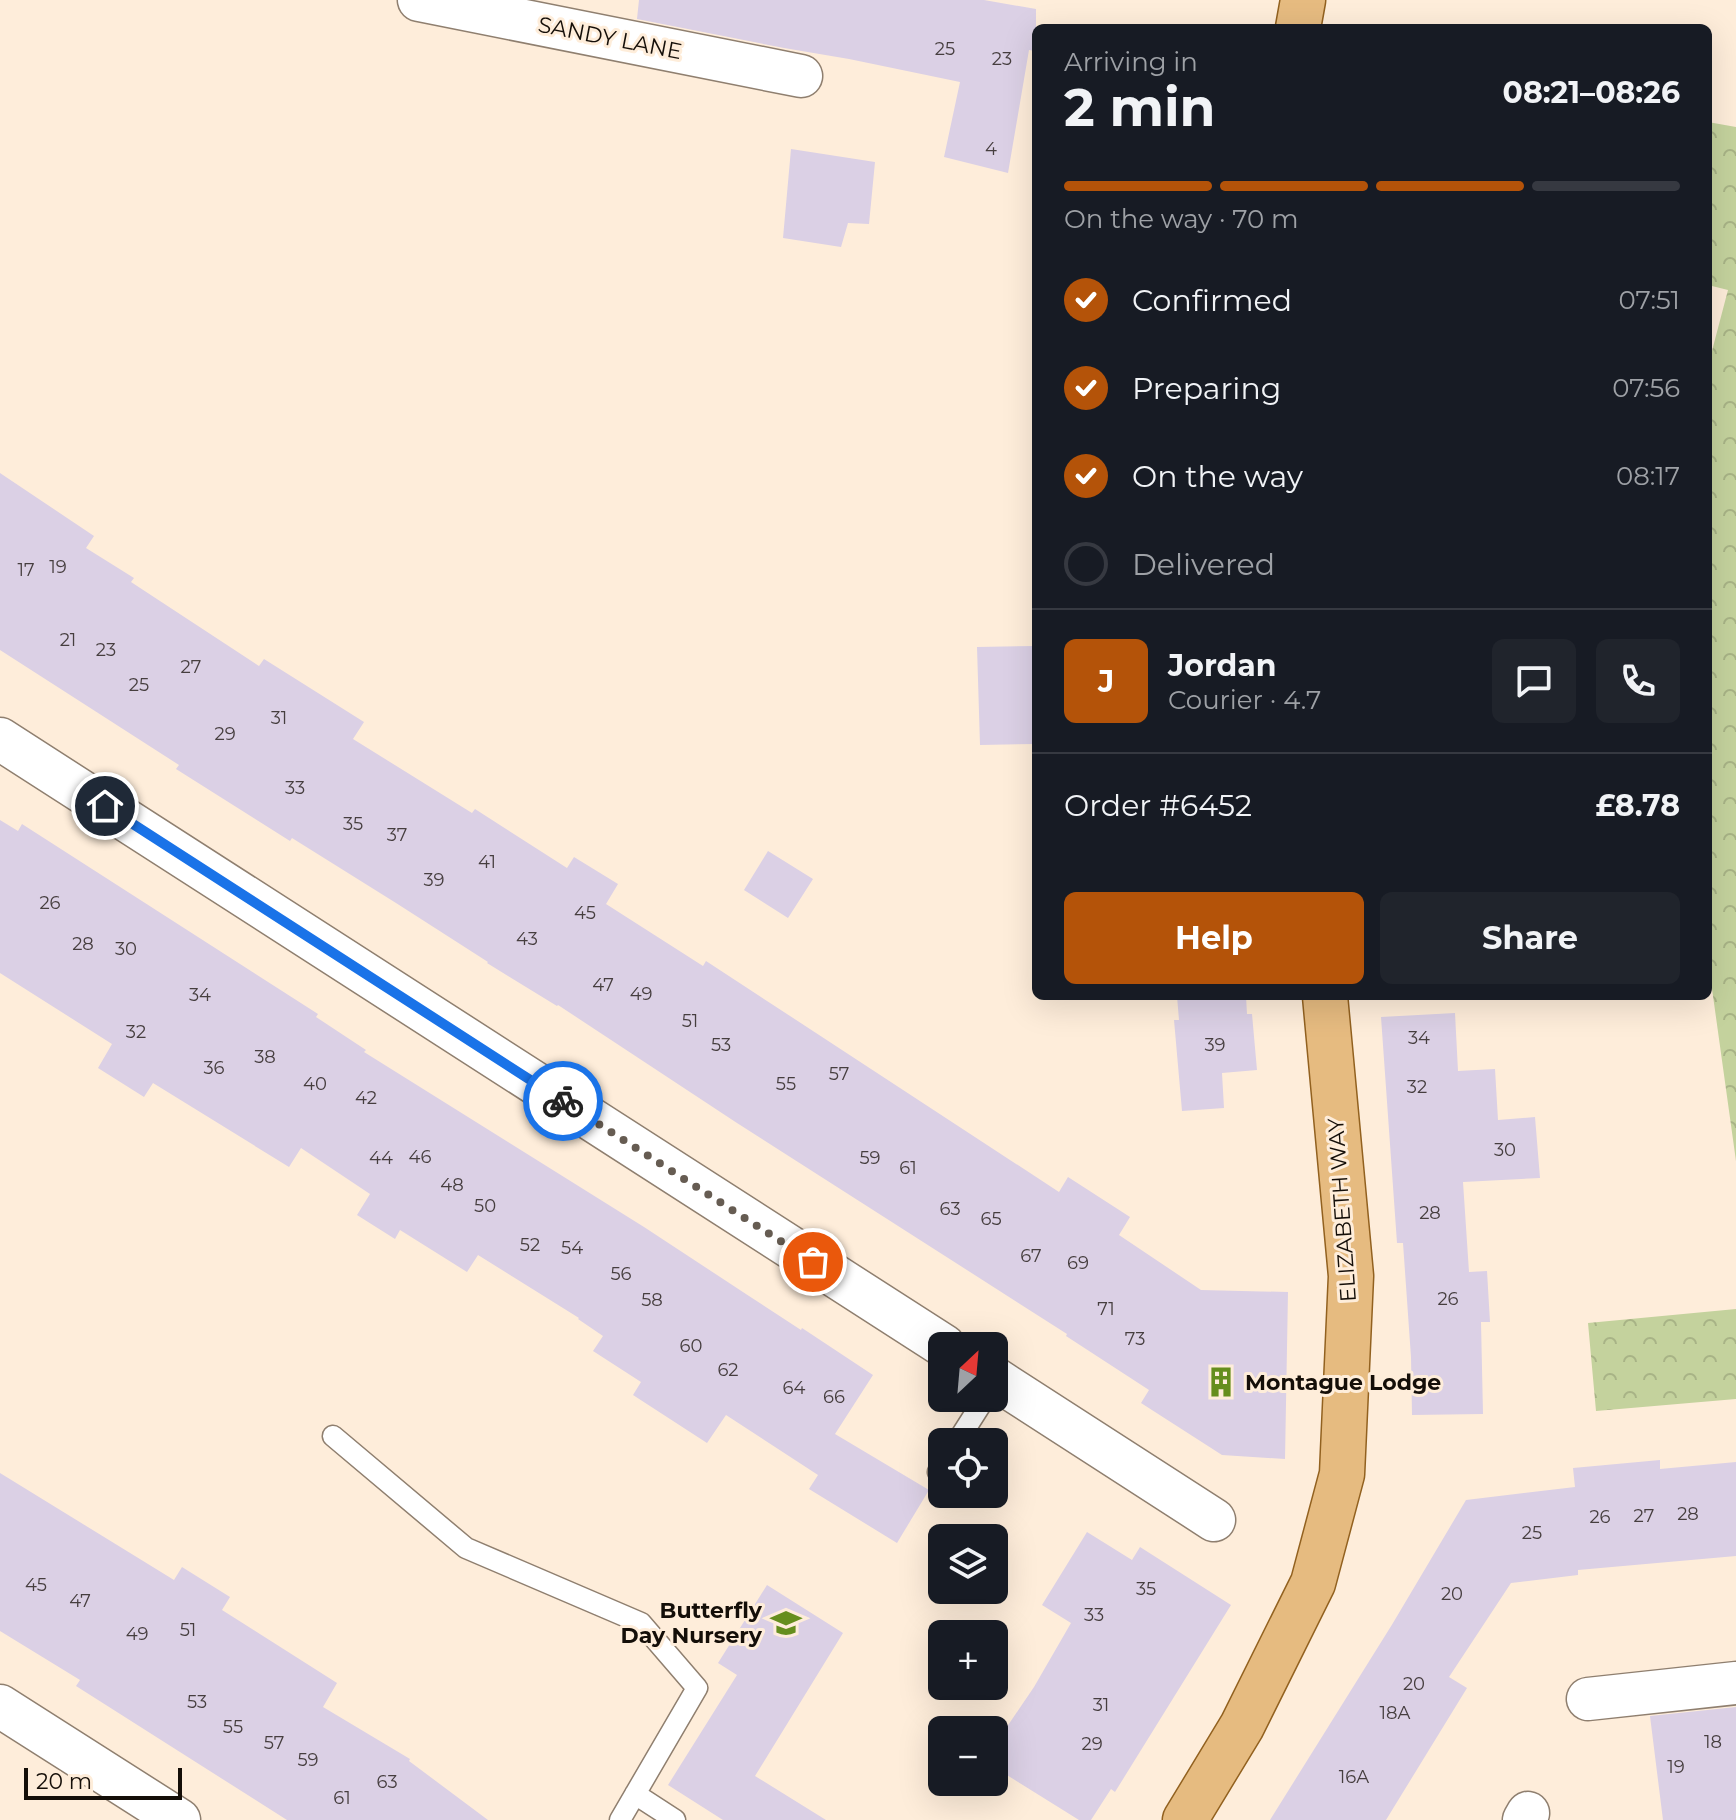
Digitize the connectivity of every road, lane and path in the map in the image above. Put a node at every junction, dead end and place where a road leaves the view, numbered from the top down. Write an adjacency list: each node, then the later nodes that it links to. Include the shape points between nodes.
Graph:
1 (419, 0): 4 (street, SANDY LANE)
2 (1303, 0): 3 (main road)
3 (1299, 24)
4 (801, 76)
5 (0, 739): 7 (street)
6 (1325, 1000): 18 (main road, ELIZABETH WAY, via 1351,1276 1342,1474 1313,1583 1242,1726)
7 (928, 1336)
8 (1008, 1395): 10 (street)
9 (333, 1436): 14 (lane, via 466,1548 641,1623 697,1688)
10 (1214, 1520)
11 (1736, 1683): 12 (street)
12 (1588, 1699)
13 (0, 1706): 15 (street)
14 (635, 1794): 16 (lane); 17 (lane)
15 (179, 1820)
16 (620, 1820)
17 (675, 1820)
18 (1185, 1820)

